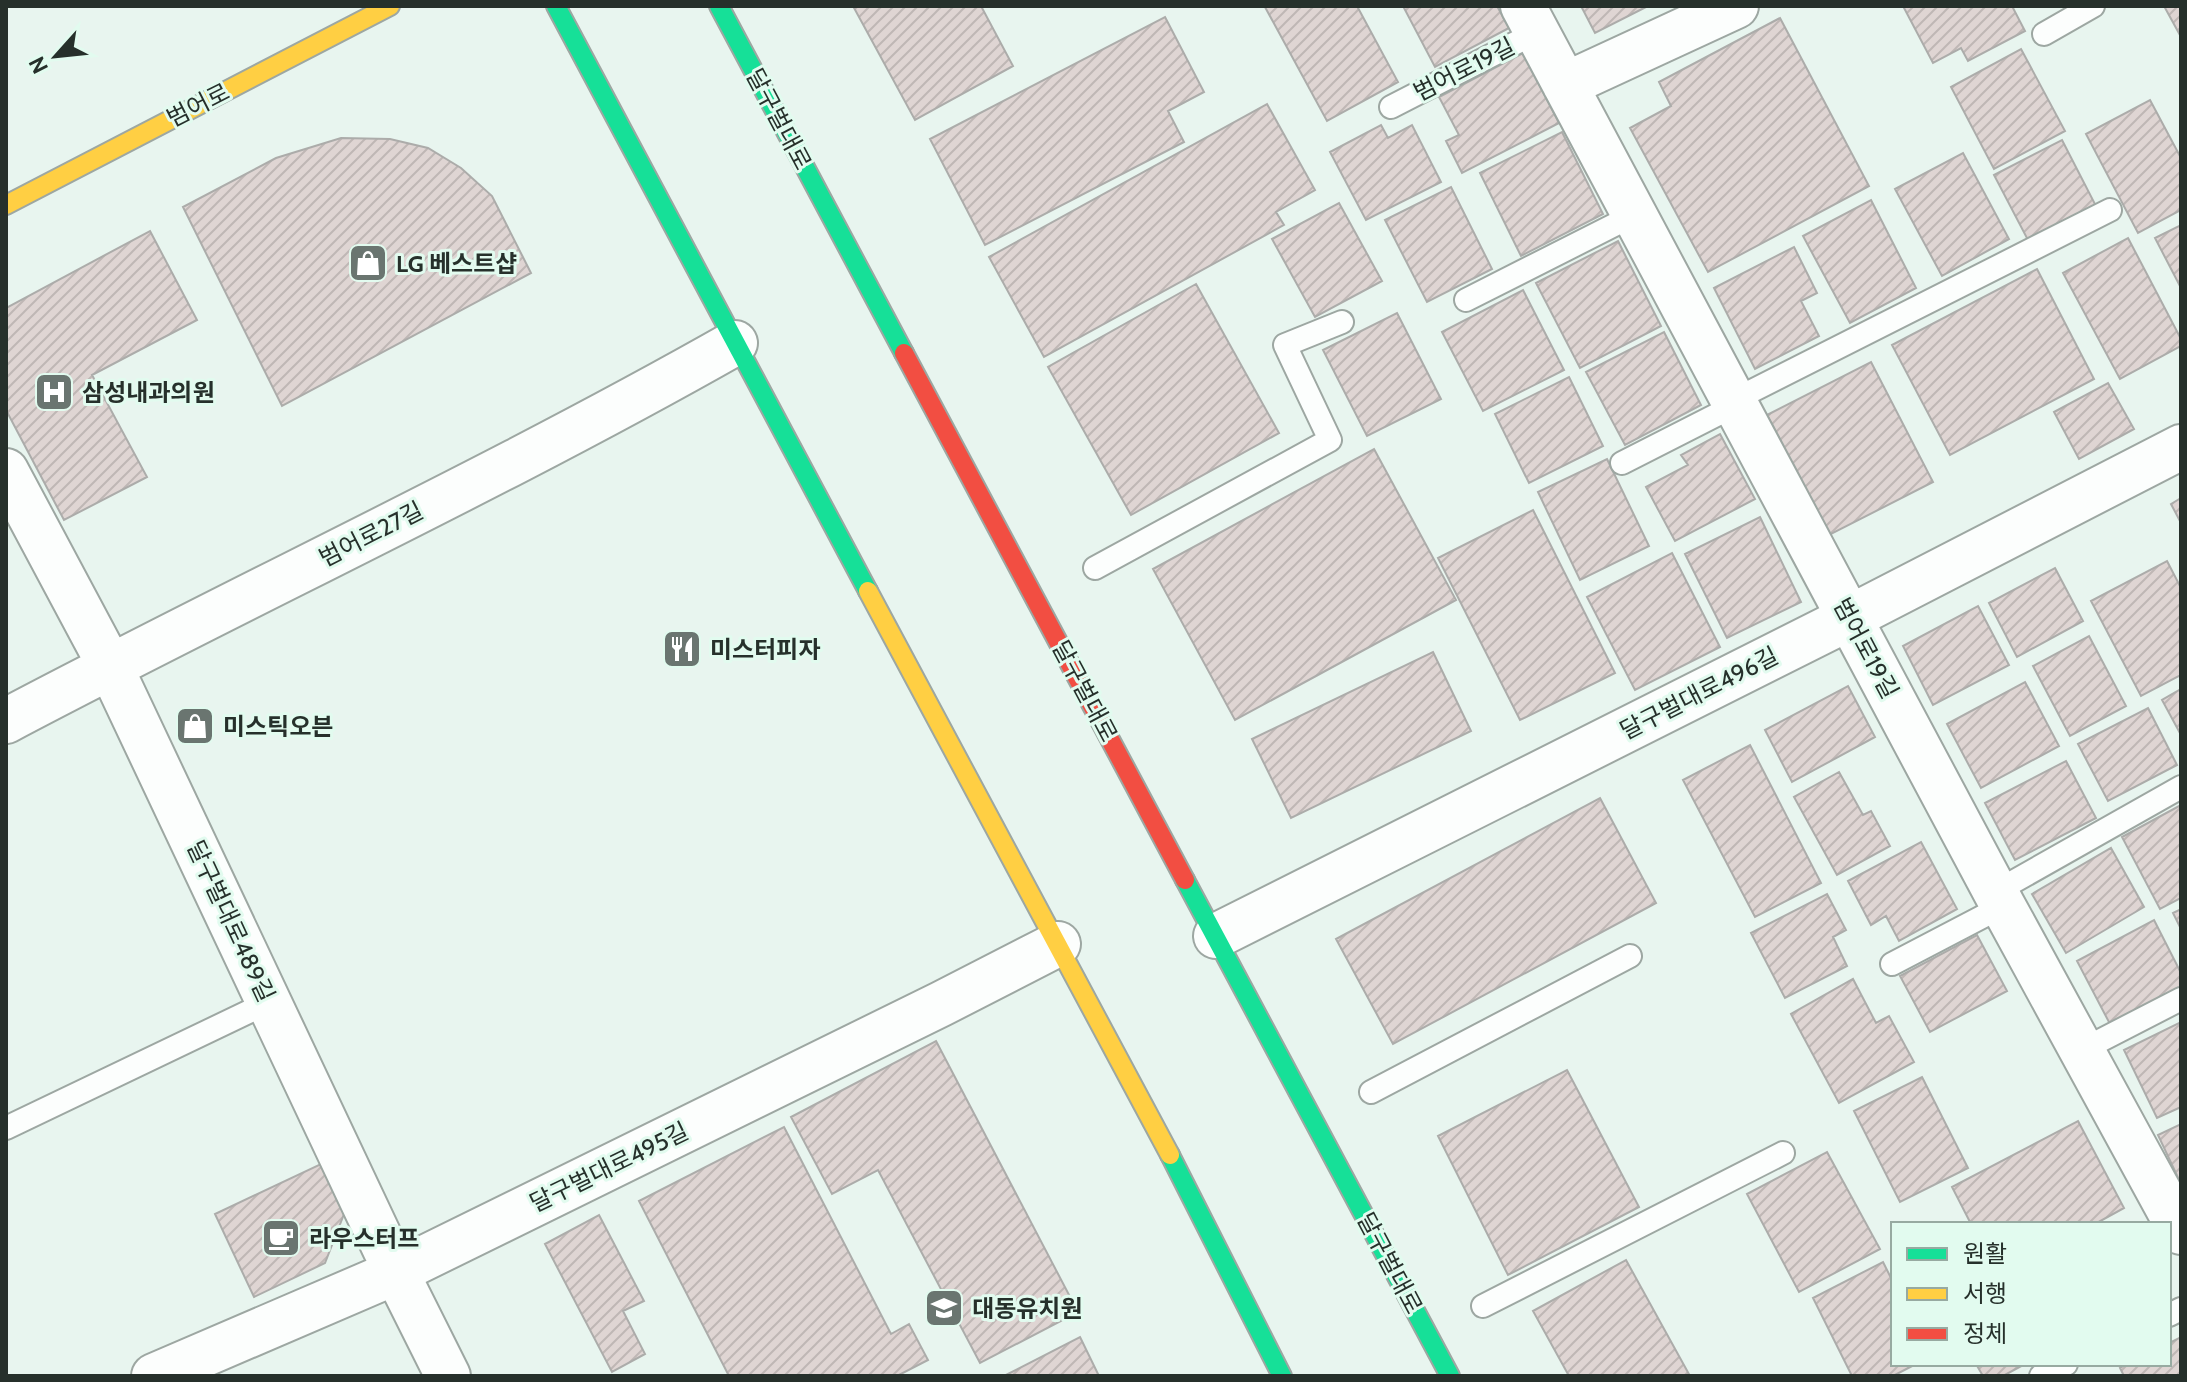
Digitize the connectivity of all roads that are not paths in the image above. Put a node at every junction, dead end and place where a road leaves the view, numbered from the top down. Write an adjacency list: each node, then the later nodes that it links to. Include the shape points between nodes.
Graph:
1 (390, 6): 10 (main road, 범어로)
2 (556, 6): 15 (main road)
3 (719, 6): 26 (main road, 달구벌대로)
4 (1736, 6): 8 (street)
5 (2093, 6): 7 (lane)
6 (1530, 19): 8 (street, 범어로19길); 9 (lane, 범어로19길)
7 (2044, 34)
8 (1565, 85): 12 (street, 범어로19길)
9 (1391, 107)
10 (6, 205)
11 (2110, 210): 16 (lane)
12 (1634, 215): 13 (lane); 16 (street, 범어로19길)
13 (1466, 300)
14 (1342, 322): 20 (lane, via 1285,345 1330,440)
15 (735, 343): 22 (street, 범어로27길, via 625,405); 27 (main road)
16 (1735, 403): 18 (lane); 21 (street, 범어로19길)
17 (2181, 447): 21 (street, 달구벌대로496길)
18 (1622, 463)
19 (6, 471): 22 (street, 달구벌대로489길)
20 (1095, 568)
21 (1849, 618): 25 (street, 범어로19길); 26 (street, 달구벌대로496길)
22 (110, 666): 23 (street, 범어로27길); 31 (street, 달구벌대로489길)
23 (6, 721)
24 (2181, 787): 25 (lane)
25 (2000, 899): 29 (lane); 32 (street, 범어로19길)
26 (1216, 936): 43 (main road, 달구벌대로)
27 (1058, 944): 37 (street, 달구벌대로495길); 42 (main road)
28 (1630, 956): 33 (lane)
29 (1892, 964)
30 (2181, 999): 32 (lane)
31 (269, 1002): 34 (lane); 37 (street, 달구벌대로489길)
32 (2082, 1050): 36 (street, 범어로19길)
33 (1371, 1092)
34 (6, 1128)
35 (1783, 1153): 38 (lane)
36 (2181, 1232)
37 (396, 1272): 40 (street, 달구벌대로495길); 41 (street, 달구벌대로489길)
38 (1483, 1306)
39 (2062, 1366): 44 (lane)
40 (154, 1376)
41 (448, 1376)
42 (1282, 1376)
43 (1450, 1376)
44 (2041, 1376)

